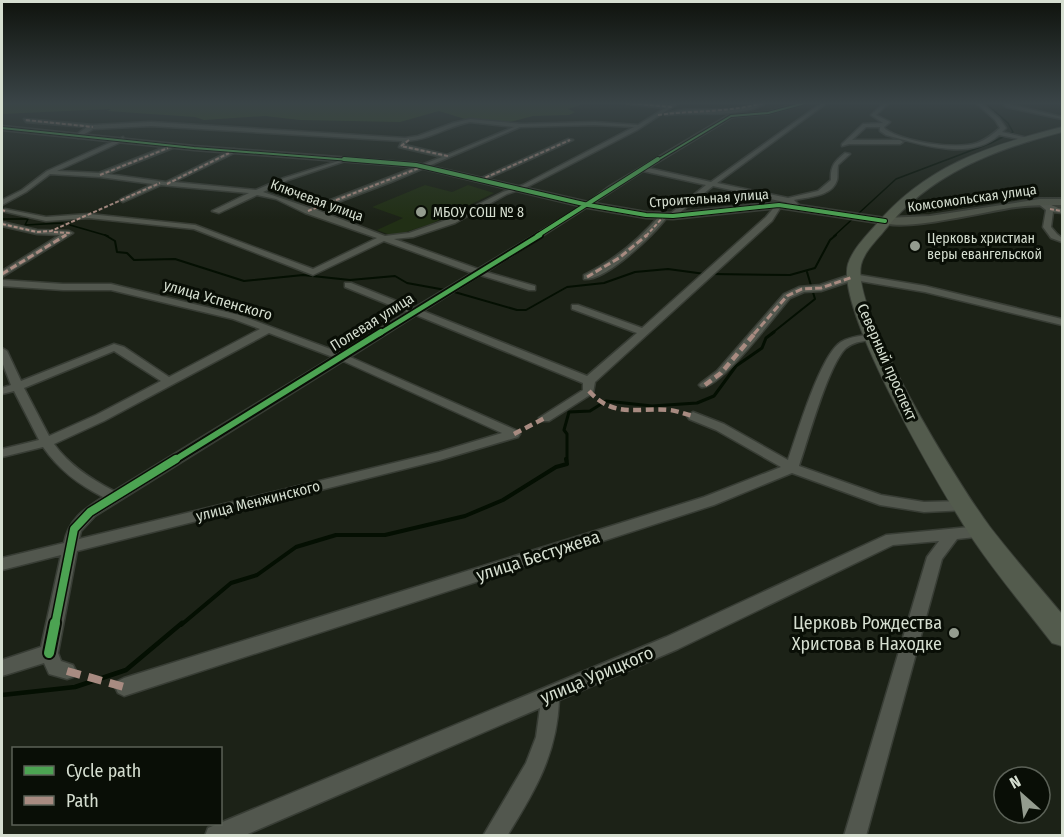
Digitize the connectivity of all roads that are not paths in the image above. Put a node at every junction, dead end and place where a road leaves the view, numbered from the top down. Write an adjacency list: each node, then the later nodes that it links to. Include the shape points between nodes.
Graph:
1 (118, 141): 21 (street)
2 (138, 141): 14 (street, Строительная улица)
3 (408, 141): 17 (street, via 401,146)
4 (484, 141): 17 (street)
5 (568, 141): 23 (street)
6 (610, 141): 26 (street)
7 (689, 141): 20 (street, Полевая улица)
8 (772, 141): 25 (street)
9 (847, 141): 10 (street)
10 (915, 141)
11 (917, 141): 12 (street, via 963,149)
12 (985, 141)
13 (1021, 141): 34 (main road, via 942,171)
14 (173, 146): 15 (street, Строительная улица); 22 (street)
15 (234, 151): 18 (street, Строительная улица); 24 (street)
16 (847, 154): 31 (street, via 834,164 834,180 827,189 818,195 795,197)
17 (448, 156): 19 (street)
18 (346, 159): 19 (street, Строительная улица); 27 (street)
19 (422, 166): 23 (street, Строительная улица); 38 (street)
20 (642, 169): 25 (street); 32 (street, Полевая улица)
21 (50, 172): 22 (street, Ключевая улица); 35 (street)
22 (100, 175): 24 (street, Ключевая улица)
23 (480, 180): 26 (street, Строительная улица)
24 (163, 183): 27 (street, Ключевая улица); 28 (street)
25 (714, 183): 31 (street); 40 (street)
26 (519, 189): 32 (street, Строительная улица); 44 (street, via 430,229)
27 (255, 192): 37 (street); 38 (street, Ключевая улица)
28 (123, 200)
29 (1038, 201): 30 (main road, Комсомольская улица); 36 (street); 41 (main road, Комсомольская улица)
30 (1062, 202)
31 (794, 203): 33 (street, Строительная улица); 42 (street, Строительная улица)
32 (588, 205): 40 (street, Строительная улица); 46 (street, Полевая улица)
33 (778, 205): 40 (street, Строительная улица); 57 (street, via 777,211)
34 (900, 206): 41 (main road, via 914,215); 42 (main road)
35 (3, 207): 44 (street, via 46,219 89,216 195,227 313,272)
36 (1050, 209): 39 (street); 45 (street, via 1047,227)
37 (216, 211)
38 (308, 211): 44 (street, Ключевая улица)
39 (1062, 211)
40 (668, 216): 48 (street, via 632,250)
41 (942, 218): 42 (main road, Комсомольская улица)
42 (885, 221): 49 (main road, via 858,256)
43 (2, 224): 47 (street, via 37,232 69,233)
44 (381, 239): 46 (street, Ключевая улица)
45 (1061, 240)
46 (477, 272): 52 (street, Ключевая улица); 54 (street, Полевая улица)
47 (2, 274)
48 (587, 277)
49 (853, 278): 55 (street, via 925,289); 58 (main road, Северный проспект); 62 (street, via 787,296 721,373)
50 (2, 283): 56 (street, улица Успенского, via 111,287 236,317)
51 (348, 285): 54 (street)
52 (532, 288)
53 (576, 307): 57 (street)
54 (412, 311): 60 (street, Полевая улица); 63 (street)
55 (1062, 322)
56 (268, 329): 60 (street, улица Успенского); 61 (street)
57 (644, 332): 63 (street)
58 (873, 337): 71 (street, via 841,347 828,370); 73 (main road, Северный проспект, via 919,433)
59 (2, 351): 64 (street)
60 (340, 356): 68 (street, улица Успенского); 72 (street, Полевая улица)
61 (169, 382): 64 (street, via 114,348); 69 (street)
62 (705, 385)
63 (589, 386): 67 (street)
64 (17, 387): 65 (street); 69 (street)
65 (2, 390)
66 (693, 416): 71 (street)
67 (545, 418)
68 (514, 434): 76 (street, улица Менжинского)
69 (47, 441): 70 (street); 72 (street, via 56,456 89,484)
70 (2, 453)
71 (792, 468): 73 (street, via 880,500 924,507); 82 (street, улица Бестужева, via 709,501)
72 (114, 497): 76 (street, Полевая улица, via 90,512 74,529)
73 (963, 506): 74 (main road, Северный проспект)
74 (980, 532): 75 (street, улица Урицкого); 78 (main road, Северный проспект)
75 (953, 534): 83 (street, улица Урицкого, via 891,539 672,644); 86 (street, via 935,557)
76 (70, 548): 77 (street, улица Менжинского); 79 (street, Полевая улица)
77 (2, 564)
78 (1062, 634)
79 (50, 653): 80 (street); 81 (street, via 55,668)
80 (2, 668)
81 (67, 671)
82 (124, 687)
83 (550, 696): 84 (street, улица Урицкого); 85 (street, via 550,720 535,772)
84 (216, 836)
85 (494, 836)
86 (855, 836)

